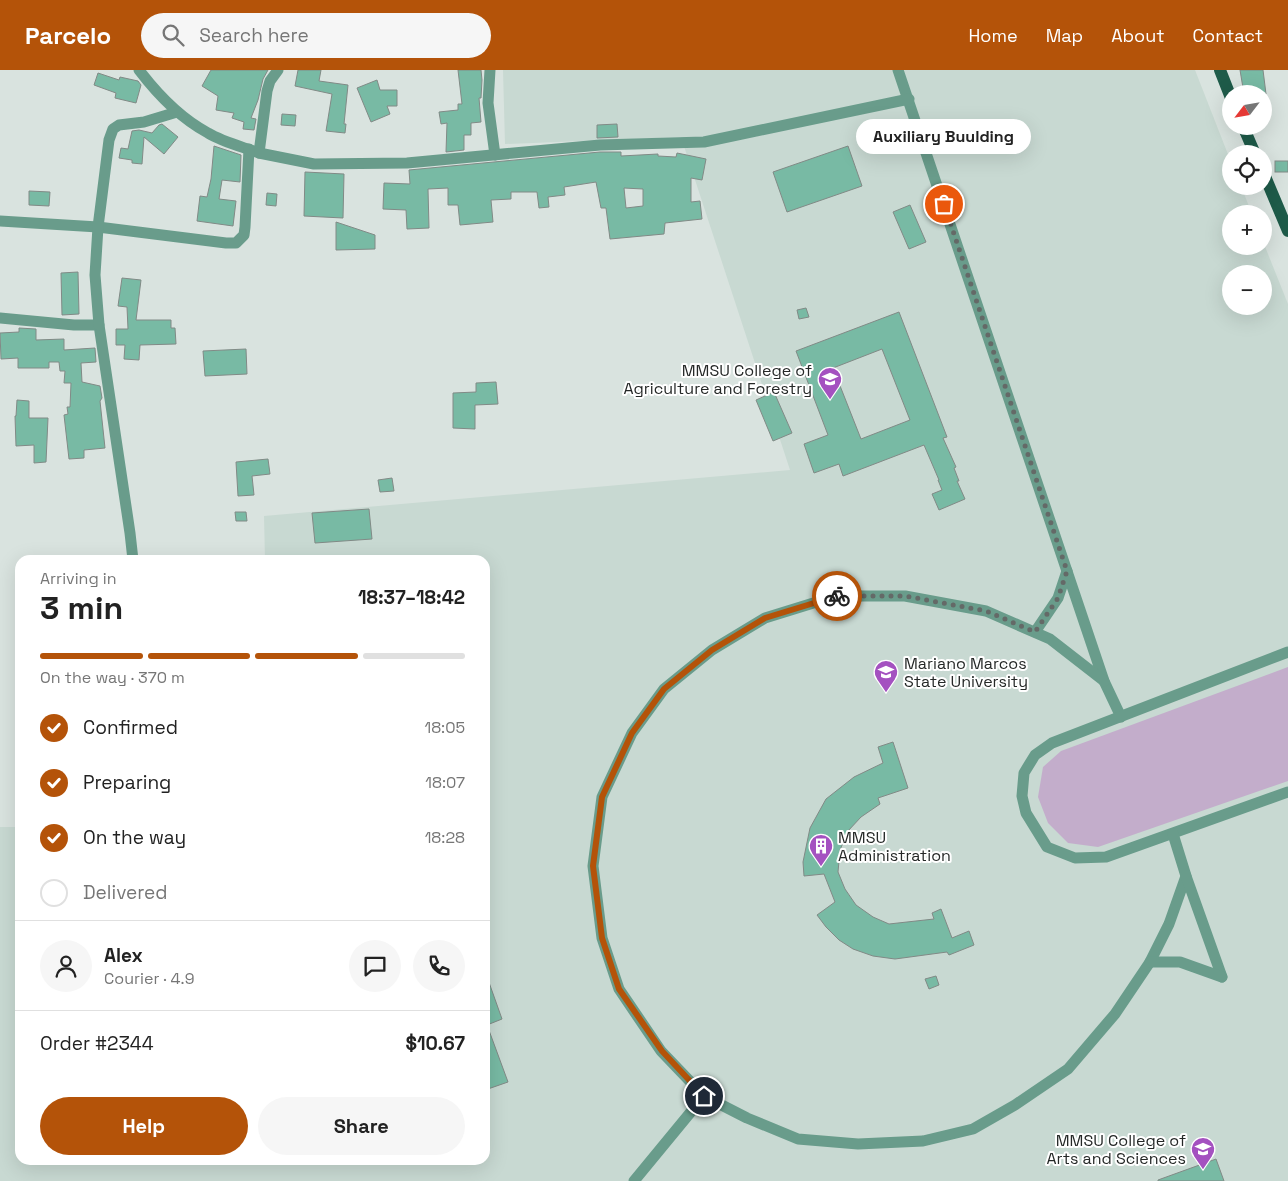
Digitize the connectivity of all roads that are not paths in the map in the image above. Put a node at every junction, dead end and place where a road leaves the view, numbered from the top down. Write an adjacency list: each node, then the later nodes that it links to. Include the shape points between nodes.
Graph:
1 (139, 70): 8 (street)
2 (278, 70): 9 (street, via 267,91)
3 (490, 70): 10 (street, via 488,103)
4 (898, 70): 7 (street)
5 (1220, 70): 6 (main road)
6 (1226, 85)
7 (909, 99): 10 (street, via 704,142 600,145); 18 (street)
8 (177, 112): 9 (street, via 210,134); 13 (street, via 113,129)
9 (254, 151): 10 (street, via 314,164 406,163); 13 (street, via 246,227 244,235 236,243)
10 (495, 154)
11 (1272, 193): 14 (main road)
12 (0, 221): 13 (street)
13 (98, 227): 16 (street, via 95,275)
14 (1288, 231)
15 (0, 318): 16 (street)
16 (99, 325): 17 (street)
17 (132, 555)
18 (1067, 571): 19 (street, via 1058,598); 21 (street)
19 (1035, 632): 21 (street, via 1050,639); 27 (street, via 986,611 905,596 836,596 765,618 712,650 664,689 632,733 602,797 593,866 602,938 619,989 662,1051)
20 (1288, 652): 22 (street)
21 (1104, 681): 22 (street)
22 (1121, 716): 24 (street, via 1052,743 1035,755 1024,773 1022,796 1026,813 1047,847 1075,858 1106,858)
23 (1288, 792): 24 (street)
24 (1173, 834): 25 (street)
25 (1186, 876): 26 (street, via 1170,924); 26 (street, via 1222,977 1180,962)
26 (1150, 962): 27 (street, via 1115,1014 1068,1069 974,1129 922,1141 858,1144 798,1138 747,1118)
27 (704, 1096): 28 (street)
28 (634, 1181)

